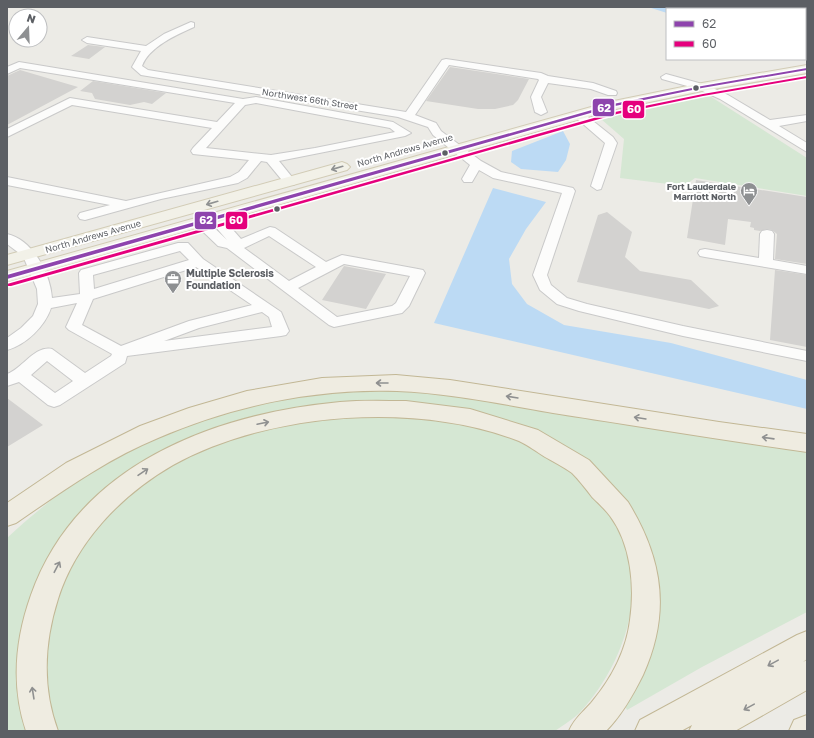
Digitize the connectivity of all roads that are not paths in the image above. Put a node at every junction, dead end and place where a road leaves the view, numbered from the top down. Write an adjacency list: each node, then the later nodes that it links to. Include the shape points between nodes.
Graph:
1 (191, 25): 3 (street, via 169,34)
2 (87, 40): 3 (street)
3 (150, 50): 14 (street, Northwest 66th Street, via 138,61 137,67 145,73)
4 (800, 60): 8 (main road, North Andrews Avenue)
5 (807, 70): 9 (main road, North Andrews Avenue)
6 (7, 71): 11 (street, via 19,65)
7 (545, 79): 10 (street, via 594,86); 12 (street, via 536,97); 14 (street, via 541,76 446,62)
8 (669, 79): 9 (street); 10 (main road, North Andrews Avenue)
9 (702, 87): 13 (main road, North Andrews Avenue); 16 (street, via 708,94 752,119)
10 (612, 94): 12 (main road, North Andrews Avenue)
11 (242, 102): 17 (street); 23 (street, via 264,101 393,125 405,133)
12 (541, 112): 19 (main road, North Andrews Avenue)
13 (579, 115): 21 (main road, North Andrews Avenue); 28 (street, via 611,143)
14 (409, 116): 19 (street, Northwest 66th Street, via 432,125)
15 (807, 118): 16 (street)
16 (768, 123): 20 (street)
17 (220, 126): 18 (street, via 70,101); 22 (street, via 197,150)
18 (7, 134)
19 (444, 138): 21 (street, Northwest 66th Street); 27 (main road, North Andrews Avenue, one-way to 27)
20 (807, 148)
21 (458, 149): 24 (street, Northwest 66th Street); 31 (main road, North Andrews Avenue)
22 (258, 157): 23 (street); 29 (street, via 244,175 234,180)
23 (271, 159): 27 (street)
24 (477, 164): 25 (street); 49 (street, Northwest 66th Street, via 497,175 569,191 540,275 545,287 562,301 683,331)
25 (468, 179)
26 (7, 181): 29 (street)
27 (290, 182): 37 (main road, North Andrews Avenue, one-way to 37)
28 (597, 186)
29 (126, 205): 30 (street)
30 (85, 216)
31 (207, 219): 34 (street, via 223,243); 37 (main road, North Andrews Avenue)
32 (767, 234): 39 (street)
33 (7, 238): 37 (street)
34 (234, 246): 40 (street, via 270,231); 43 (street)
35 (705, 253): 39 (street)
36 (7, 260): 37 (main road, North Andrews Avenue)
37 (32, 261): 42 (main road, North Andrews Avenue); 45 (street, via 44,289)
38 (198, 262): 44 (street); 44 (street, via 183,246 86,273); 46 (street)
39 (766, 263): 41 (street)
40 (326, 268): 43 (street); 43 (street, via 343,257 418,273 402,306 397,310 334,322)
41 (807, 270)
42 (7, 276)
43 (289, 287)
44 (87, 296): 45 (street); 48 (street, via 74,327)
45 (45, 304): 47 (street, via 40,318)
46 (264, 307): 48 (street, via 194,324); 48 (street, via 276,315 281,331)
47 (7, 345)
48 (120, 352): 51 (street, via 119,359)
49 (807, 356)
50 (14, 378): 51 (street, via 54,401); 51 (street, via 46,353)
51 (85, 381)
52 (807, 442): 53 (highway, one-way to 53, via 719,431 450,388 396,383 334,385 296,389 247,399 172,423 100,456)
53 (17, 510): 54 (highway)
54 (7, 525)
55 (807, 644): 59 (highway, one-way to 59)
56 (807, 674): 60 (highway, one-way to 60)
57 (42, 731): 58 (highway, one-way to 58, via 32,688 31,666 32,645 41,605 62,557 81,529 104,503 150,467 203,441 260,424 322,412 361,409 448,414 488,421 522,432 571,459 613,500 632,533 643,567 646,621 631,670 607,708)
58 (585, 731)
59 (651, 731)
60 (705, 731)

